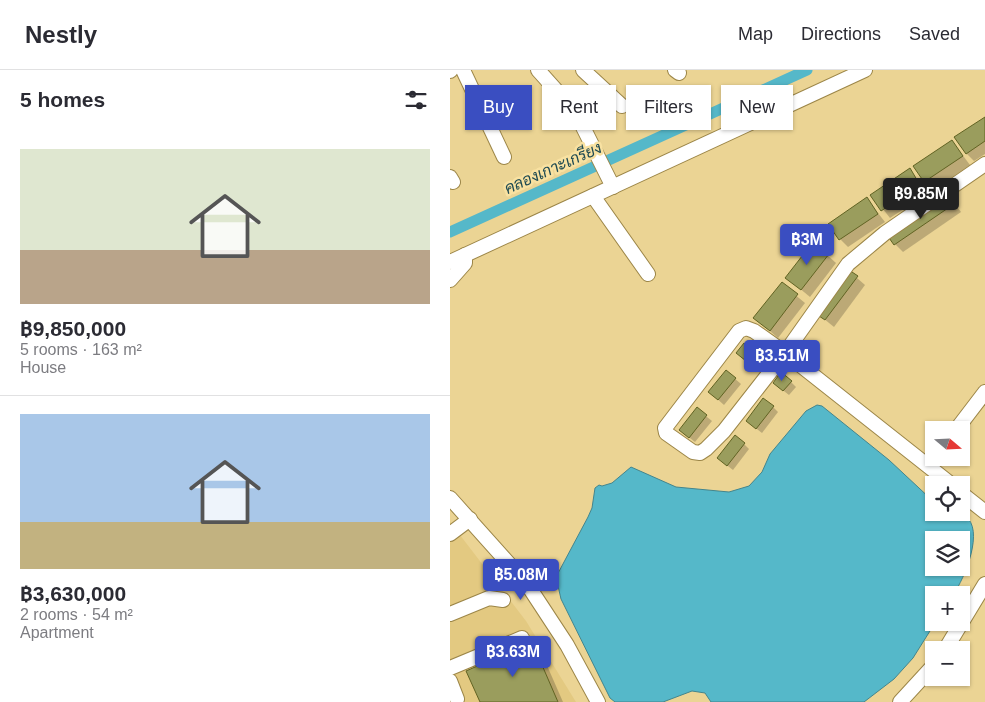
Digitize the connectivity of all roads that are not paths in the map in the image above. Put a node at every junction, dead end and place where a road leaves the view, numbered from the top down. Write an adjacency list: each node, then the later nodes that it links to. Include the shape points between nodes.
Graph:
1 (463, 70): 8 (street)
2 (538, 70): 5 (street)
3 (583, 70): 6 (street)
4 (865, 70): 10 (street)
5 (551, 85)
6 (622, 106)
7 (585, 130): 10 (street)
8 (504, 157)
9 (985, 164): 16 (street, via 865,248 842,272)
10 (610, 181): 11 (street)
11 (593, 196): 12 (street); 14 (street)
12 (465, 255): 13 (street); 15 (street, via 465,263)
13 (450, 262)
14 (648, 274)
15 (450, 280)
16 (785, 353): 16 (street, via 706,449 700,453 693,452 666,433 668,422 739,331 746,328 754,331); 19 (street)
17 (985, 392): 18 (street)
18 (963, 421)
19 (925, 458)
20 (935, 466): 21 (street)
21 (944, 476)
22 (450, 498): 25 (street)
23 (970, 500): 24 (street)
24 (985, 512)
25 (470, 519): 26 (street); 36 (street, via 527,584 567,645)
26 (450, 534)
27 (985, 584): 31 (street)
28 (502, 600): 29 (street, via 489,598)
29 (450, 614)
30 (522, 638): 32 (street)
31 (950, 641)
32 (450, 668)
33 (925, 674): 37 (street)
34 (450, 681): 35 (street)
35 (458, 699)
36 (598, 702)
37 (900, 702)

